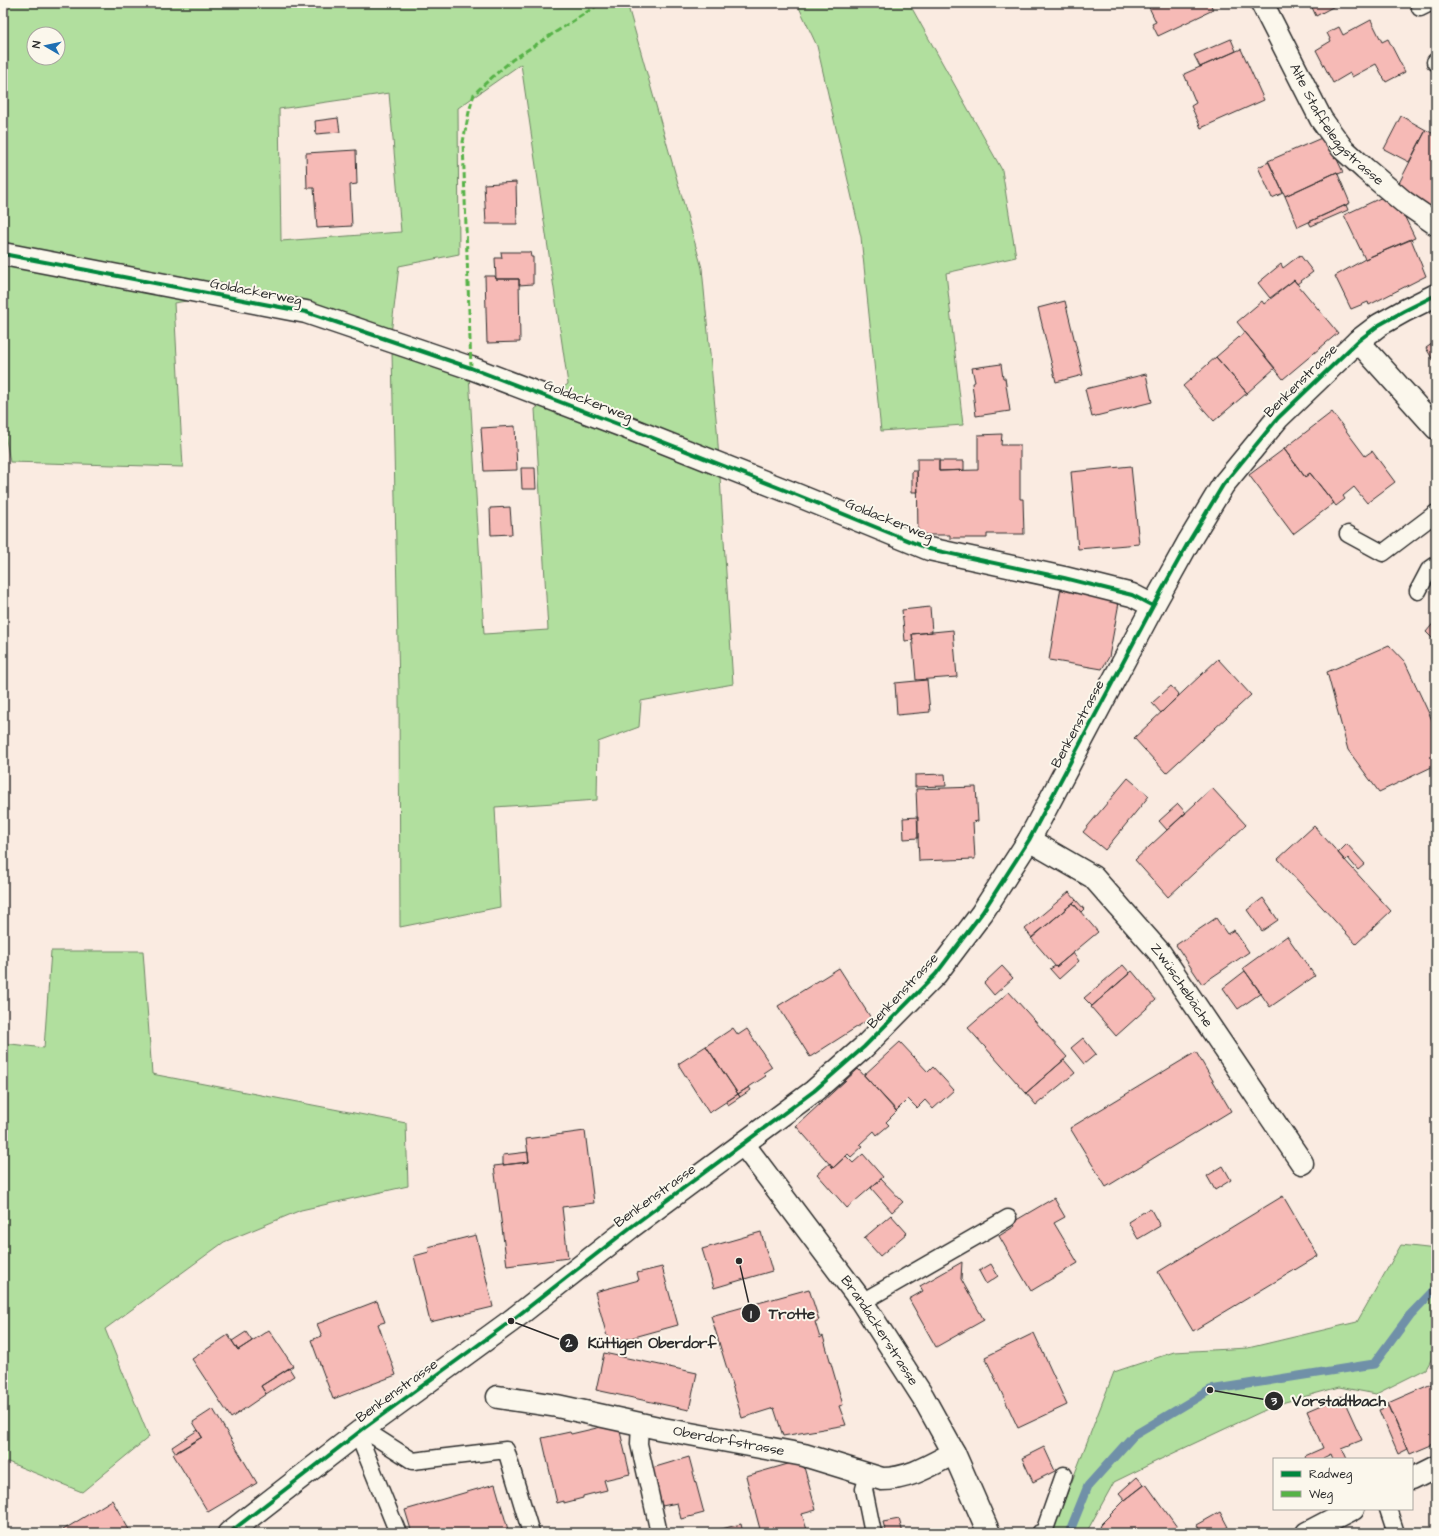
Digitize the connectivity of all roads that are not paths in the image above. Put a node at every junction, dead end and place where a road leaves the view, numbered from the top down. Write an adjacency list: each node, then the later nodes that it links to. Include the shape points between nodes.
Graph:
1 (1262, 3): 2 (street, Alte Staffeleggstrasse, via 1321,119 1342,148 1404,202)
2 (1436, 224)
3 (3, 254): 11 (street, Goldackerweg, via 306,312 471,368 929,549 1132,595)
4 (1436, 295): 5 (street, Benkenstrasse, via 1379,325)
5 (1358, 341): 6 (street); 11 (street, Benkenstrasse, via 1278,418 1223,485)
6 (1436, 428)
7 (1436, 513): 8 (lane, via 1383,553)
8 (1348, 534)
9 (1436, 565): 10 (lane, via 1429,570)
10 (1418, 591)
11 (1153, 606): 12 (street, Benkenstrasse)
12 (1028, 840): 13 (street, Benkenstrasse, via 982,913 936,974 842,1067); 14 (street, Zwüschebäche, via 1093,877 1160,953)
13 (744, 1145): 16 (street, Brandackerstrasse); 19 (street, Benkenstrasse)
14 (1302, 1163)
15 (1008, 1218): 16 (lane)
16 (862, 1302): 20 (street, Brandackerstrasse, via 923,1398)
17 (498, 1397): 18 (street, Oberdorfstrasse, via 557,1406)
18 (640, 1424): 22 (street, Oberdorfstrasse, via 804,1454); 30 (lane, via 638,1444)
19 (360, 1431): 27 (street, Benkenstrasse); 28 (lane); 29 (lane, via 413,1461 506,1450)
20 (954, 1453): 22 (street, Oberdorfstrasse, via 907,1476 882,1479); 32 (street, Brandackerstrasse)
21 (1436, 1466): 24 (street)
22 (868, 1475): 31 (lane, via 864,1489)
23 (1064, 1475): 33 (lane, via 1044,1532)
24 (1413, 1478)
25 (1351, 1510): 34 (street)
26 (1388, 1510): 35 (lane)
27 (229, 1533)
28 (398, 1533)
29 (531, 1533)
30 (660, 1533)
31 (873, 1533)
32 (989, 1533)
33 (1040, 1533)
34 (1307, 1533)
35 (1396, 1533)

